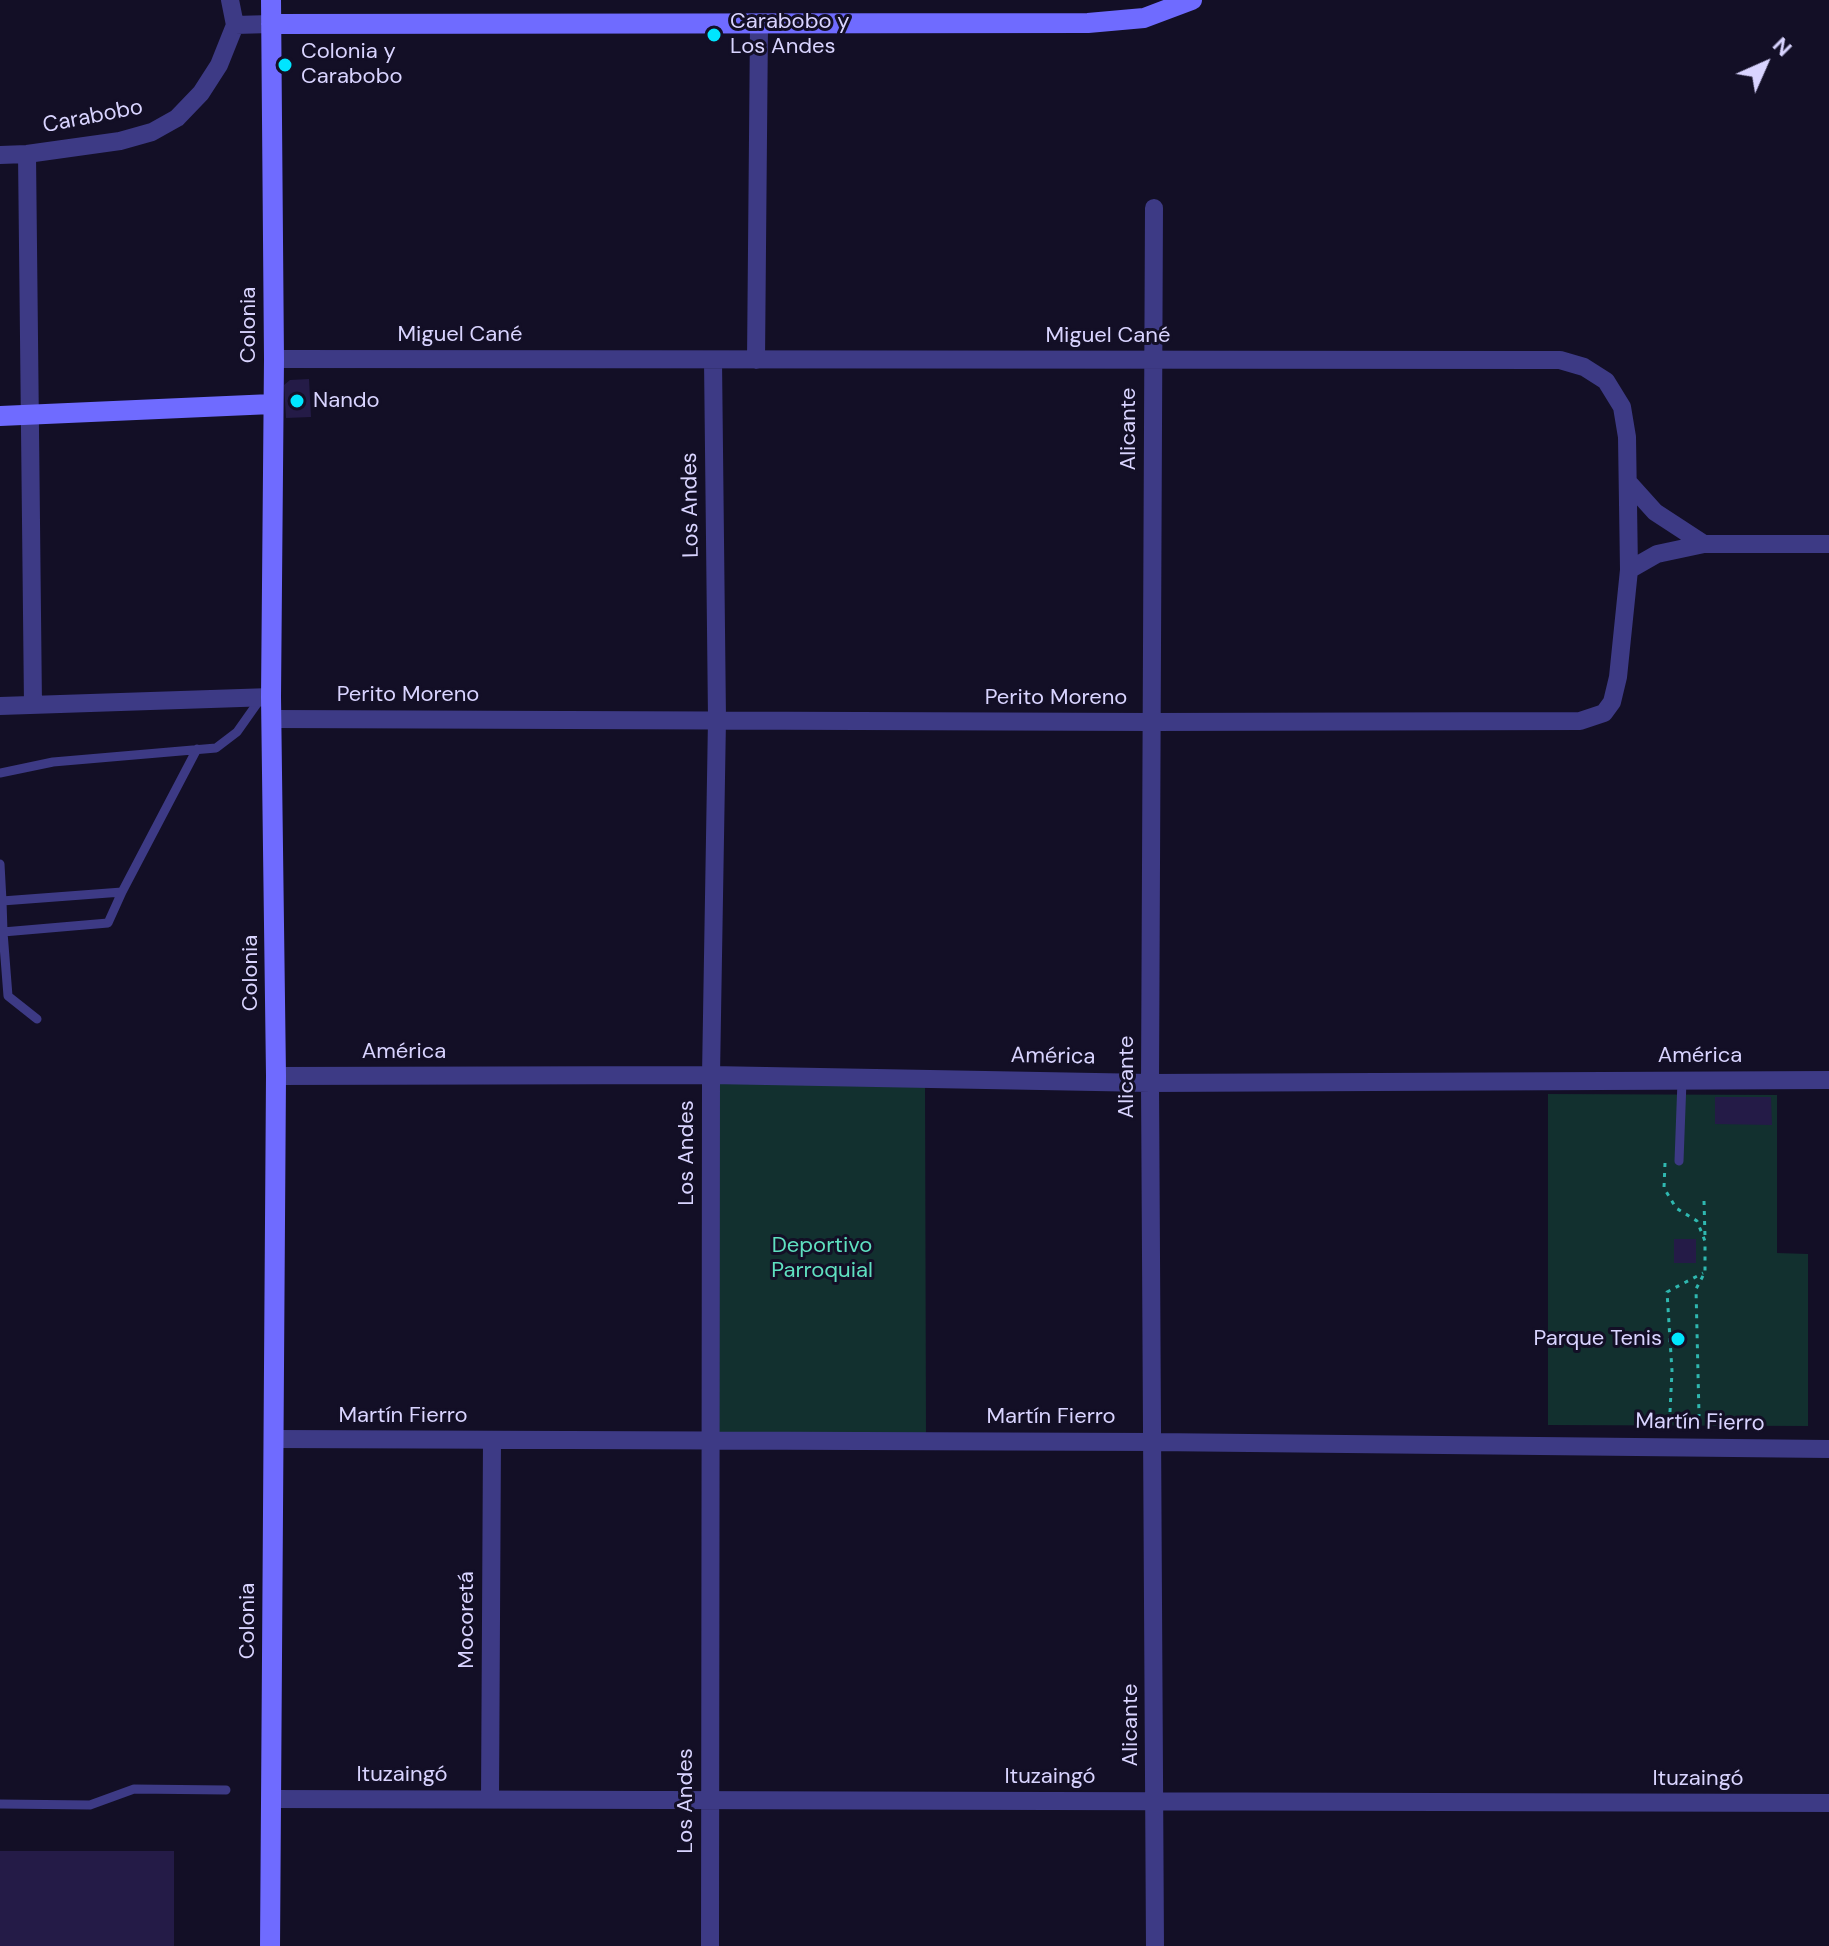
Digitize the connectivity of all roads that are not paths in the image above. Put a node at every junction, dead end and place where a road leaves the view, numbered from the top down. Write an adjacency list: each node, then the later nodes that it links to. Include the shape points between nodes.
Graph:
1 (230, 0): 5 (street)
2 (271, 0): 4 (street, Colonia)
3 (1192, 0): 6 (street, via 1144,18 1088,23)
4 (271, 24): 5 (street); 6 (street); 10 (street, Colonia)
5 (235, 25): 7 (street, Carabobo, via 219,65 177,118 120,141)
6 (759, 25): 12 (street)
7 (27, 154): 8 (street, Carabobo); 15 (street)
8 (0, 155)
9 (1154, 208): 13 (street, Alicante)
10 (274, 359): 11 (street, Miguel Cané); 14 (street, Colonia)
11 (713, 360): 12 (street, Miguel Cané); 25 (street, Los Andes)
12 (756, 360): 13 (street, Miguel Cané)
13 (1154, 360): 17 (street, Miguel Cané, via 1560,360 1606,381 1622,407); 26 (street, Alicante)
14 (272, 404): 15 (street); 21 (street, Colonia)
15 (29, 415): 16 (street); 22 (street)
16 (0, 416)
17 (1628, 482): 18 (street, via 1655,512); 20 (street, Perito Moreno)
18 (1704, 544): 19 (street); 20 (street, via 1657,554)
19 (1829, 544)
20 (1629, 570): 26 (street, Perito Moreno, via 1612,702 1593,718)
21 (266, 697): 22 (street); 24 (street, Colonia); 27 (lane, via 224,745)
22 (33, 705): 23 (street)
23 (0, 706)
24 (273, 719): 25 (street, Perito Moreno); 35 (street, Colonia)
25 (717, 719): 26 (street, Perito Moreno); 34 (street, Los Andes)
26 (1151, 722): 38 (street, Alicante)
27 (197, 749): 28 (lane, via 53,762); 30 (lane)
28 (0, 773)
29 (0, 864): 31 (lane)
30 (122, 892): 31 (lane); 32 (lane, via 108,923)
31 (2, 901): 32 (lane)
32 (3, 932): 33 (lane, via 8,996)
33 (37, 1019)
34 (711, 1075): 35 (street, América); 38 (street, América); 42 (street, Los Andes)
35 (276, 1076): 40 (street, Colonia)
36 (1682, 1080): 37 (street, América); 38 (street, América); 39 (lane)
37 (1829, 1080)
38 (1150, 1083): 43 (street, Alicante)
39 (1679, 1161)
40 (274, 1439): 41 (street, Martín Fierro); 46 (street, Colonia)
41 (492, 1440): 42 (street, Martín Fierro); 47 (street, Mocoretá)
42 (710, 1441): 43 (street, Martín Fierro); 48 (street, Los Andes)
43 (1153, 1442): 44 (street, Martín Fierro); 49 (street, Alicante)
44 (1829, 1449)
45 (226, 1790): 51 (lane, via 134,1789 90,1805)
46 (271, 1799): 47 (street, Ituzaingó); 52 (street, Colonia)
47 (490, 1799): 48 (street, Ituzaingó)
48 (710, 1800): 49 (street, Ituzaingó); 53 (street, Los Andes)
49 (1156, 1801): 50 (street, Ituzaingó); 54 (street, Alicante)
50 (1829, 1803)
51 (0, 1804)
52 (270, 1946)
53 (710, 1946)
54 (1155, 1946)

